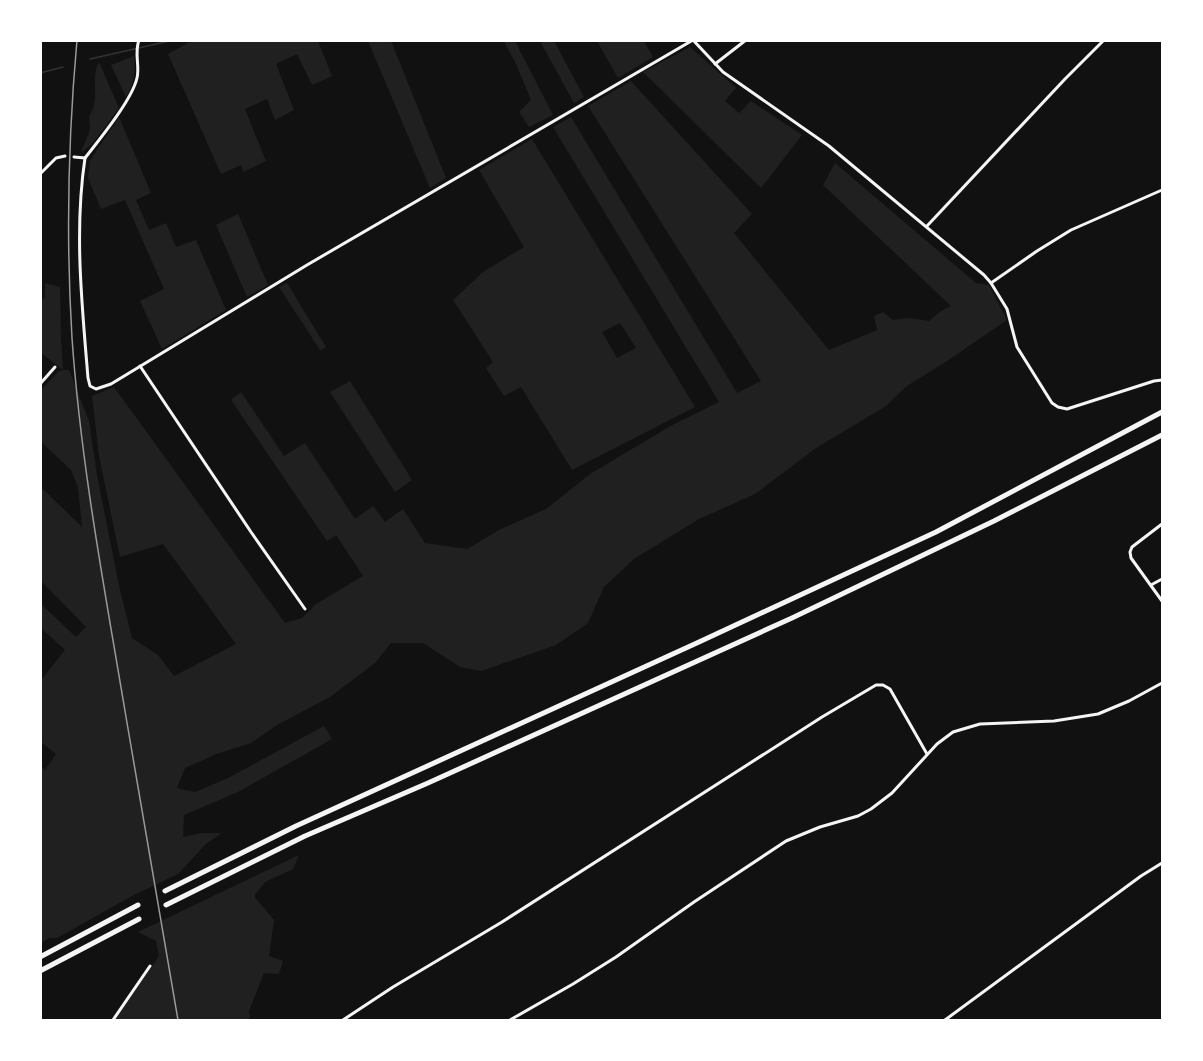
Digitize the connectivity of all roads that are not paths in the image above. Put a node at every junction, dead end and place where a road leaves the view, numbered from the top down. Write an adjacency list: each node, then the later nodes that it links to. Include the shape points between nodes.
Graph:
1 (693, 40): 5 (street); 13 (street)
2 (746, 40): 5 (street)
3 (1104, 40): 11 (street)
4 (138, 42): 8 (street, via 138,73 132,91)
5 (715, 64): 11 (street, via 829,146)
6 (65, 156): 9 (street, via 57,158)
7 (74, 157): 8 (street)
8 (85, 158): 13 (street, via 79,226 89,384 94,389 104,387)
9 (40, 174)
10 (1162, 190): 12 (street, via 1071,230)
11 (927, 227): 12 (street)
12 (991, 283): 15 (street, via 1007,309 1017,347 1047,397 1058,407 1067,409)
13 (140, 366): 23 (street)
14 (55, 368): 16 (street)
15 (1162, 380)
16 (40, 384)
17 (1162, 412): 27 (highway, via 936,532 296,826)
18 (1162, 435): 28 (highway, via 792,618 305,836)
19 (1162, 524): 21 (street, via 1130,551)
20 (1162, 579): 21 (street)
21 (1151, 585): 22 (street)
22 (1162, 602)
23 (305, 609)
24 (1162, 682): 25 (street, via 1112,709 1084,717 958,729)
25 (927, 754): 35 (street, via 890,689 876,685); 36 (street, via 904,781 871,809 786,841 616,957)
26 (1162, 863): 37 (street)
27 (165, 891)
28 (166, 904)
29 (138, 905): 31 (highway)
30 (139, 919): 33 (highway)
31 (40, 957)
32 (150, 966): 34 (street)
33 (40, 971)
34 (113, 1020)
35 (343, 1020)
36 (510, 1020)
37 (945, 1020)

